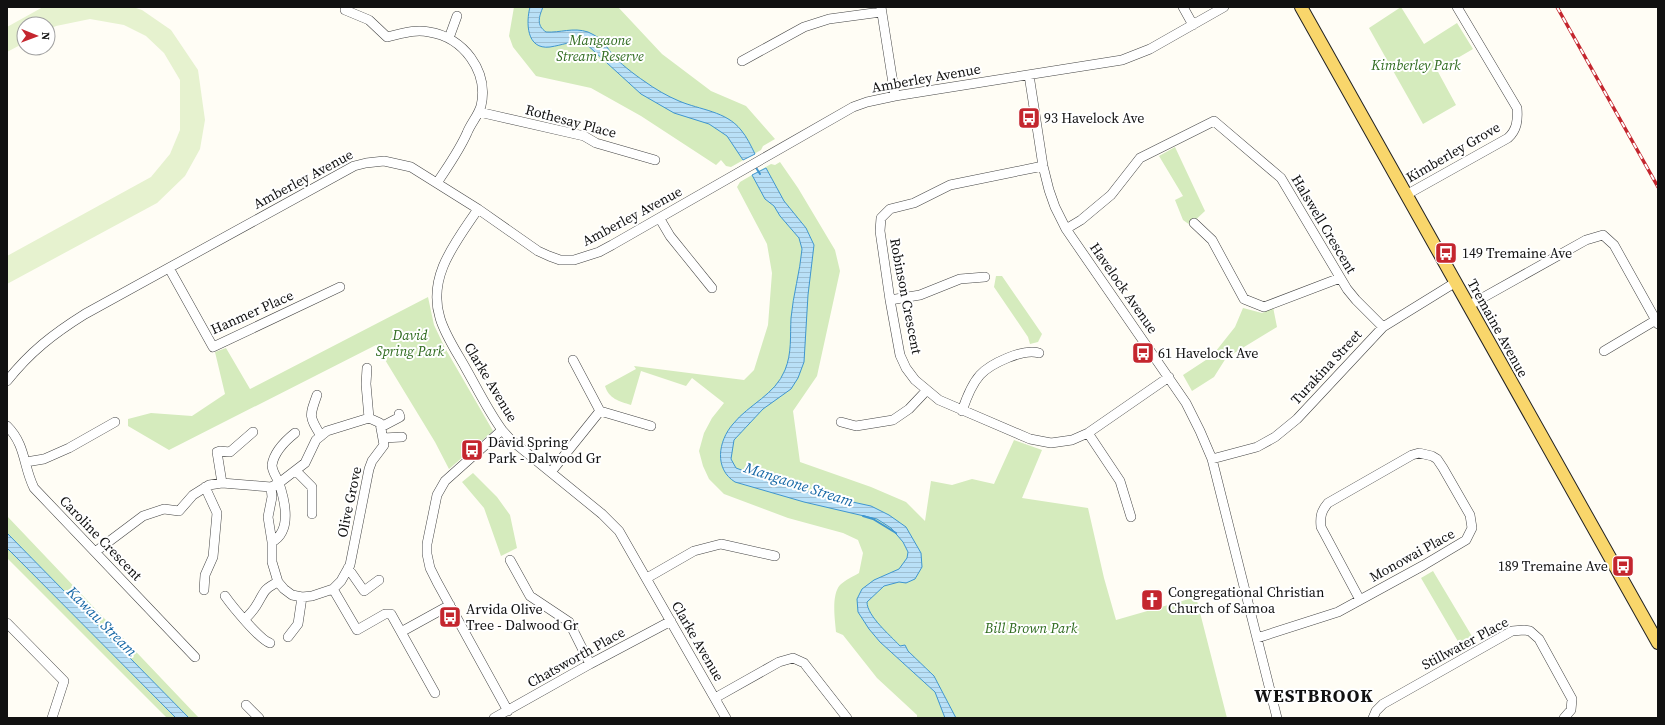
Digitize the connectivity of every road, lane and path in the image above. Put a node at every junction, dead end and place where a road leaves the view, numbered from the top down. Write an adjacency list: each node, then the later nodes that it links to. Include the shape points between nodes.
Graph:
1 (1183, 7): 8 (street)
2 (1224, 7): 8 (street, Amberley Avenue)
3 (1301, 7): 17 (main road, Tremaine Avenue)
4 (1457, 7): 17 (street, Kimberley Grove, via 1517,108 1516,126 1508,138)
5 (881, 9): 10 (street, via 829,19 804,27); 12 (street)
6 (345, 10): 9 (street, via 369,20 387,37 422,31)
7 (457, 16): 9 (street)
8 (1193, 25): 11 (street, Amberley Avenue, via 1150,49 1122,60)
9 (449, 38): 13 (street, via 465,50 474,63 482,87)
10 (742, 61)
11 (1029, 75): 12 (street, Amberley Avenue); 15 (street, Havelock Avenue)
12 (895, 96): 19 (street, Amberley Avenue, via 853,107)
13 (479, 112): 14 (street, Rothesay Place, via 584,136 596,143); 16 (street, via 463,143)
14 (655, 160)
15 (1043, 166): 21 (street, Havelock Avenue, via 1055,207); 28 (street, Robinson Crescent, via 950,185 914,203 890,209 881,218 880,231)
16 (437, 183): 18 (street, Amberley Avenue); 22 (street, Amberley Avenue, via 411,167 395,162 374,161 354,166)
17 (1406, 195): 25 (main road, Tremaine Avenue)
18 (478, 209): 19 (street, Amberley Avenue, via 538,252 560,260 574,260 599,252); 49 (street, Clarke Avenue, via 442,266 437,286 437,307 448,337)
19 (660, 219): 27 (street, via 670,236)
20 (1194, 223): 24 (street, via 1212,240 1244,299 1264,307)
21 (1066, 229): 24 (street, Halswell Crescent, via 1111,195 1140,158 1214,121 1281,178); 36 (street, Havelock Avenue)
22 (169, 268): 26 (street, Hanmer Place, via 213,347); 37 (street, Amberley Avenue, via 55,332)
23 (985, 277): 28 (street, via 960,279 920,295)
24 (1340, 278): 31 (street, Halswell Crescent, via 1356,300)
25 (1456, 282): 29 (main road, Tremaine Avenue); 31 (street, Turakina Street)
26 (340, 287)
27 (712, 288)
28 (890, 300): 38 (street, Robinson Crescent, via 900,355 906,368)
29 (1468, 306): 30 (street, via 1586,240 1603,235 1614,244); 85 (main road, Tremaine Avenue)
30 (1657, 322): 32 (street)
31 (1383, 327): 56 (street, Turakina Street, via 1297,419 1280,433 1257,447)
32 (1604, 351)
33 (1039, 353): 41 (street, via 1030,352 1013,356 981,374)
34 (573, 360): 40 (street)
35 (367, 368): 43 (street)
36 (1169, 377): 52 (street, Robinson Crescent); 56 (street, Havelock Avenue, via 1194,417)
37 (7, 381)
38 (926, 391): 41 (street, Robinson Crescent); 45 (street, via 909,410 893,420 856,426)
39 (317, 395): 53 (street, via 311,416)
40 (600, 411): 47 (street); 59 (street)
41 (962, 411): 52 (street, Robinson Crescent, via 1041,442 1066,441)
42 (399, 414): 48 (street, via 400,417)
43 (369, 418): 48 (street, via 380,423); 53 (street, via 327,431)
44 (115, 422): 57 (street, via 69,448 44,459)
45 (841, 422)
46 (7, 426): 57 (street, Caroline Crescent, via 20,442)
47 (651, 426)
48 (381, 427): 54 (street)
49 (502, 430): 59 (street, Clarke Avenue); 78 (street, via 445,481 437,495 427,554 430,568)
50 (253, 432): 60 (street, via 230,452 217,452)
51 (295, 433): 61 (street, via 284,442 272,465)
52 (1088, 433): 64 (street, via 1120,481)
53 (321, 436): 58 (street, via 316,440 305,463)
54 (383, 438): 55 (street); 69 (street, Olive Grove, via 384,445 369,469)
55 (402, 438)
56 (1212, 459): 84 (street, Havelock Avenue)
57 (26, 462): 66 (street, Caroline Crescent, via 29,479 34,488)
58 (296, 471): 61 (street); 63 (street, via 312,487)
59 (551, 472): 70 (street, Clarke Avenue, via 615,526)
60 (222, 483): 61 (street); 62 (street)
61 (275, 485): 65 (street, via 268,517); 65 (street, via 284,504 285,523 281,536)
62 (205, 486): 66 (street, via 179,511 164,509 143,516); 74 (street, via 217,513 213,557 205,575)
63 (312, 514)
64 (1131, 517)
65 (272, 542): 72 (street, via 272,562)
66 (95, 552): 87 (street, Caroline Crescent)
67 (775, 556): 70 (street, via 721,544 694,551)
68 (510, 560): 88 (street, via 530,596 569,622)
69 (348, 568): 71 (street, via 364,591); 73 (street, Olive Grove)
70 (646, 578): 80 (street, Clarke Avenue)
71 (379, 580)
72 (278, 582): 76 (street, via 288,593); 79 (street, via 262,592 256,606)
73 (333, 589): 76 (street); 82 (street, via 358,630 385,614 391,614)
74 (204, 590)
75 (225, 596): 79 (street)
76 (302, 597): 83 (street, via 298,624)
77 (1360, 600): 77 (street, Monowai Place, via 1462,544 1470,535 1470,515 1443,468 1432,456 1419,453 1412,455 1328,503 1323,510 1321,527); 84 (street, Monowai Place, via 1338,612)
78 (450, 605): 82 (street); 93 (street)
79 (245, 619): 86 (street, via 265,641)
80 (671, 621): 88 (street, Chatsworth Place); 90 (street, Clarke Avenue)
81 (7, 623): 94 (street, via 64,681)
82 (401, 632): 89 (street)
83 (288, 637)
84 (1257, 638): 100 (street, Havelock Avenue)
85 (1657, 639)
86 (270, 643)
87 (195, 657)
88 (590, 664): 93 (street, Chatsworth Place)
89 (435, 693)
90 (715, 698): 92 (street, via 779,662 793,658 804,663); 97 (street, Clarke Avenue)
91 (246, 705): 95 (street)
92 (839, 708): 98 (street); 99 (street)
93 (508, 711): 96 (street, Chatsworth Place)
94 (52, 718)
95 (258, 718)
96 (494, 718)
97 (726, 718)
98 (840, 718)
99 (847, 718)
100 (1277, 718)
101 (1373, 718): 102 (street, Stillwater Place, via 1382,704 1512,631 1524,630 1530,631 1539,639 1570,693 1571,710)
102 (1564, 718)

